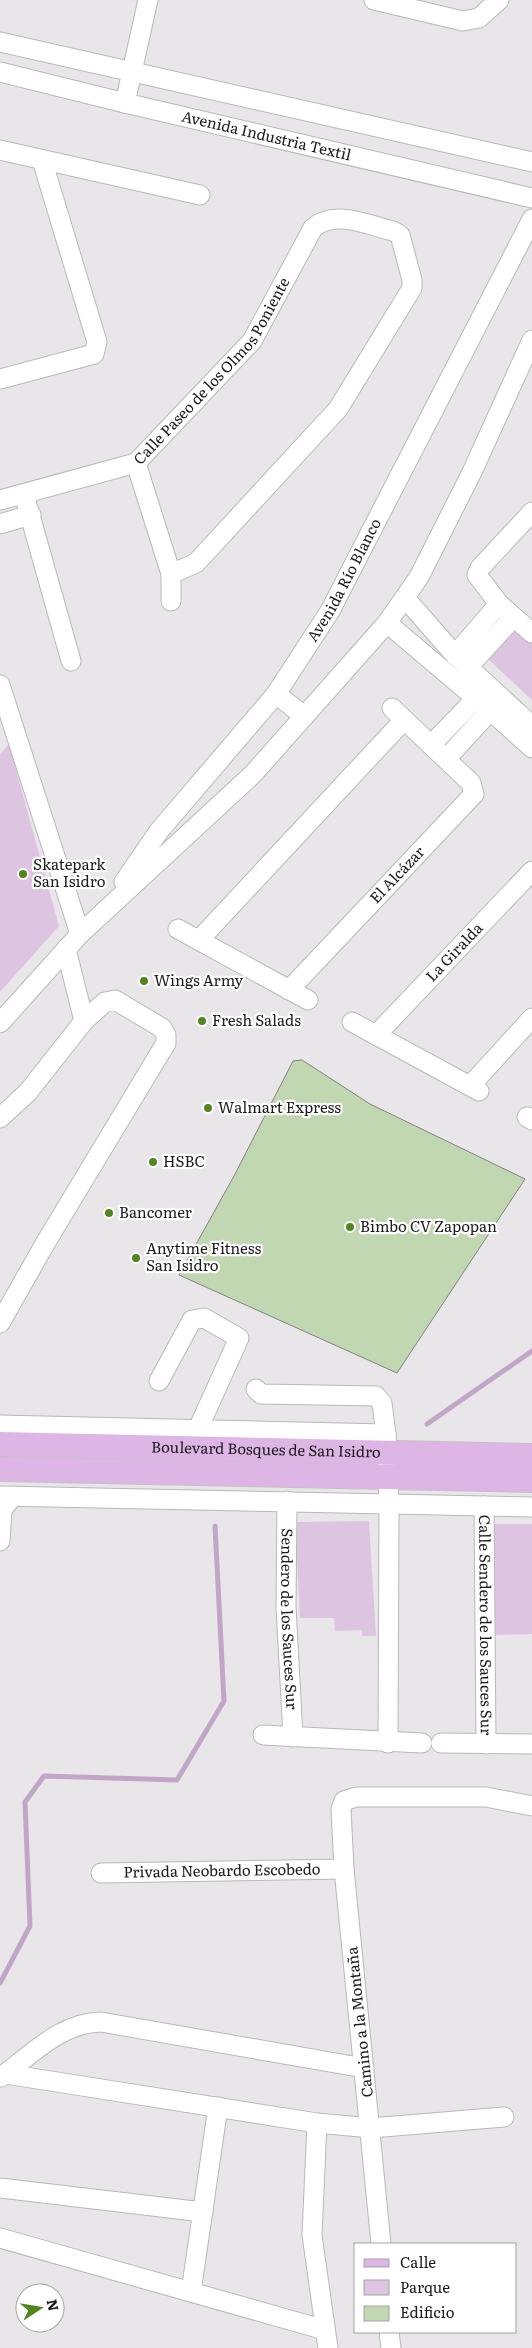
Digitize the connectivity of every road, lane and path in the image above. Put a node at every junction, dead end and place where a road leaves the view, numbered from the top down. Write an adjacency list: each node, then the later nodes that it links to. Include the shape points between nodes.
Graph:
1 (148, 0): 5 (street)
2 (374, 0): 3 (street, via 463,21 479,18)
3 (499, 0)
4 (0, 42): 5 (street)
5 (132, 71): 7 (street); 10 (street)
6 (0, 72): 7 (street, Avenida Industria Textil)
7 (125, 103): 12 (street, Avenida Industria Textil)
8 (0, 150): 9 (street)
9 (42, 160): 11 (street); 15 (street, via 97,342 94,354)
10 (532, 162)
11 (200, 195)
12 (532, 198)
13 (532, 219): 33 (street, Avenida Río Blanco, via 330,611)
14 (532, 340): 23 (street, Avenida Río Blanco, via 472,472)
15 (0, 379)
16 (136, 463): 17 (street, Calle Paseo de los Olmos Poniente); 22 (street); 22 (street, Calle Paseo de los Olmos Poniente, via 252,340 313,228 322,220 334,218 400,235 412,288 338,409 196,563)
17 (24, 494): 18 (street, Calle Paseo de los Olmos Poniente); 20 (street)
18 (0, 500)
19 (532, 512): 25 (street, via 480,568 478,575)
20 (31, 515): 21 (street); 29 (street)
21 (0, 524)
22 (171, 574): 24 (street)
23 (406, 599): 27 (street, Avenida Río Blanco); 30 (street)
24 (171, 601)
25 (499, 604): 26 (street); 30 (street)
26 (514, 618): 28 (street); 30 (street)
27 (387, 623): 32 (street); 35 (street, Avenida Río Blanco)
28 (532, 633)
29 (71, 661)
30 (462, 661): 32 (street)
31 (0, 685): 43 (street)
32 (482, 691): 34 (street); 37 (street)
33 (276, 694): 35 (street); 41 (street, Avenida Río Blanco, via 159,831)
34 (497, 704): 36 (street); 38 (street); 39 (street)
35 (304, 716): 41 (street, Avenida Río Blanco, via 253,774)
36 (532, 726)
37 (431, 745): 39 (street, El Alcázar); 44 (street, El Alcázar, via 398,714)
38 (532, 748)
39 (446, 759): 46 (street, El Alcázar, via 472,782 474,794)
40 (532, 871): 52 (street, La Giralda)
41 (107, 908): 43 (street, Avenida Río Blanco)
42 (178, 929): 44 (street)
43 (80, 934): 45 (street, Avenida Río Blanco)
44 (199, 940): 46 (street)
45 (66, 949): 49 (street); 51 (street, Avenida Río Blanco)
46 (289, 990): 47 (street)
47 (308, 1000)
48 (532, 1018): 52 (street, via 474,1089)
49 (84, 1022): 53 (street, via 28,1092); 54 (street, via 105,1002 116,1000 162,1028 166,1043)
50 (352, 1022): 52 (street)
51 (0, 1023)
52 (376, 1035)
53 (0, 1118)
54 (0, 1323)
55 (159, 1381): 58 (street, via 192,1320 204,1318 239,1338)
56 (256, 1389): 60 (street, via 262,1394 376,1396 382,1403)
57 (0, 1425): 58 (street, Boulevard Bosques de San Isidro)
58 (198, 1429): 59 (street, Boulevard Bosques de San Isidro)
59 (231, 1439): 60 (main road, Boulevard Bosques de San Isidro); 61 (main road, Boulevard Bosques de San Isidro); 64 (street)
60 (386, 1443): 62 (main road, Boulevard Bosques de San Isidro); 65 (street)
61 (0, 1444)
62 (531, 1454)
63 (0, 1469): 64 (main road, Boulevard Bosques de San Isidro)
64 (226, 1474): 65 (main road, Boulevard Bosques de San Isidro); 68 (street)
65 (388, 1477): 66 (main road, Boulevard Bosques de San Isidro); 70 (street)
66 (532, 1480)
67 (6, 1496): 68 (street); 73 (street)
68 (222, 1500): 69 (street)
69 (287, 1501): 70 (street); 75 (street, Sendero de los Sauces Sur, via 286,1607)
70 (389, 1504): 71 (street); 76 (street)
71 (484, 1506): 72 (street); 79 (street, Calle Sendero de los Sauces Sur)
72 (532, 1507)
73 (0, 1541)
74 (263, 1735): 75 (street)
75 (293, 1736): 76 (street)
76 (388, 1743): 77 (street)
77 (422, 1743)
78 (441, 1743): 79 (street)
79 (486, 1744): 80 (street)
80 (532, 1744)
81 (532, 1806): 82 (street, Camino a la Montaña, via 486,1798 356,1797 344,1801 341,1809)
82 (344, 1869): 83 (street, Privada Neobardo Escobedo); 84 (street, Camino a la Montaña)
83 (101, 1873)
84 (364, 2068): 85 (street, via 86,2022 62,2032); 89 (street, Camino a la Montaña)
85 (3, 2076): 86 (street)
86 (218, 2108): 88 (street); 91 (street)
87 (504, 2117): 89 (street)
88 (317, 2123): 89 (street); 96 (street, via 312,2235)
89 (371, 2128): 93 (street, Camino a la Montaña)
90 (0, 2188): 91 (street)
91 (203, 2212): 94 (street)
92 (0, 2238): 94 (street)
93 (381, 2243)
94 (191, 2292): 96 (street)
95 (390, 2333): 97 (street)
96 (326, 2339)
97 (391, 2348)

